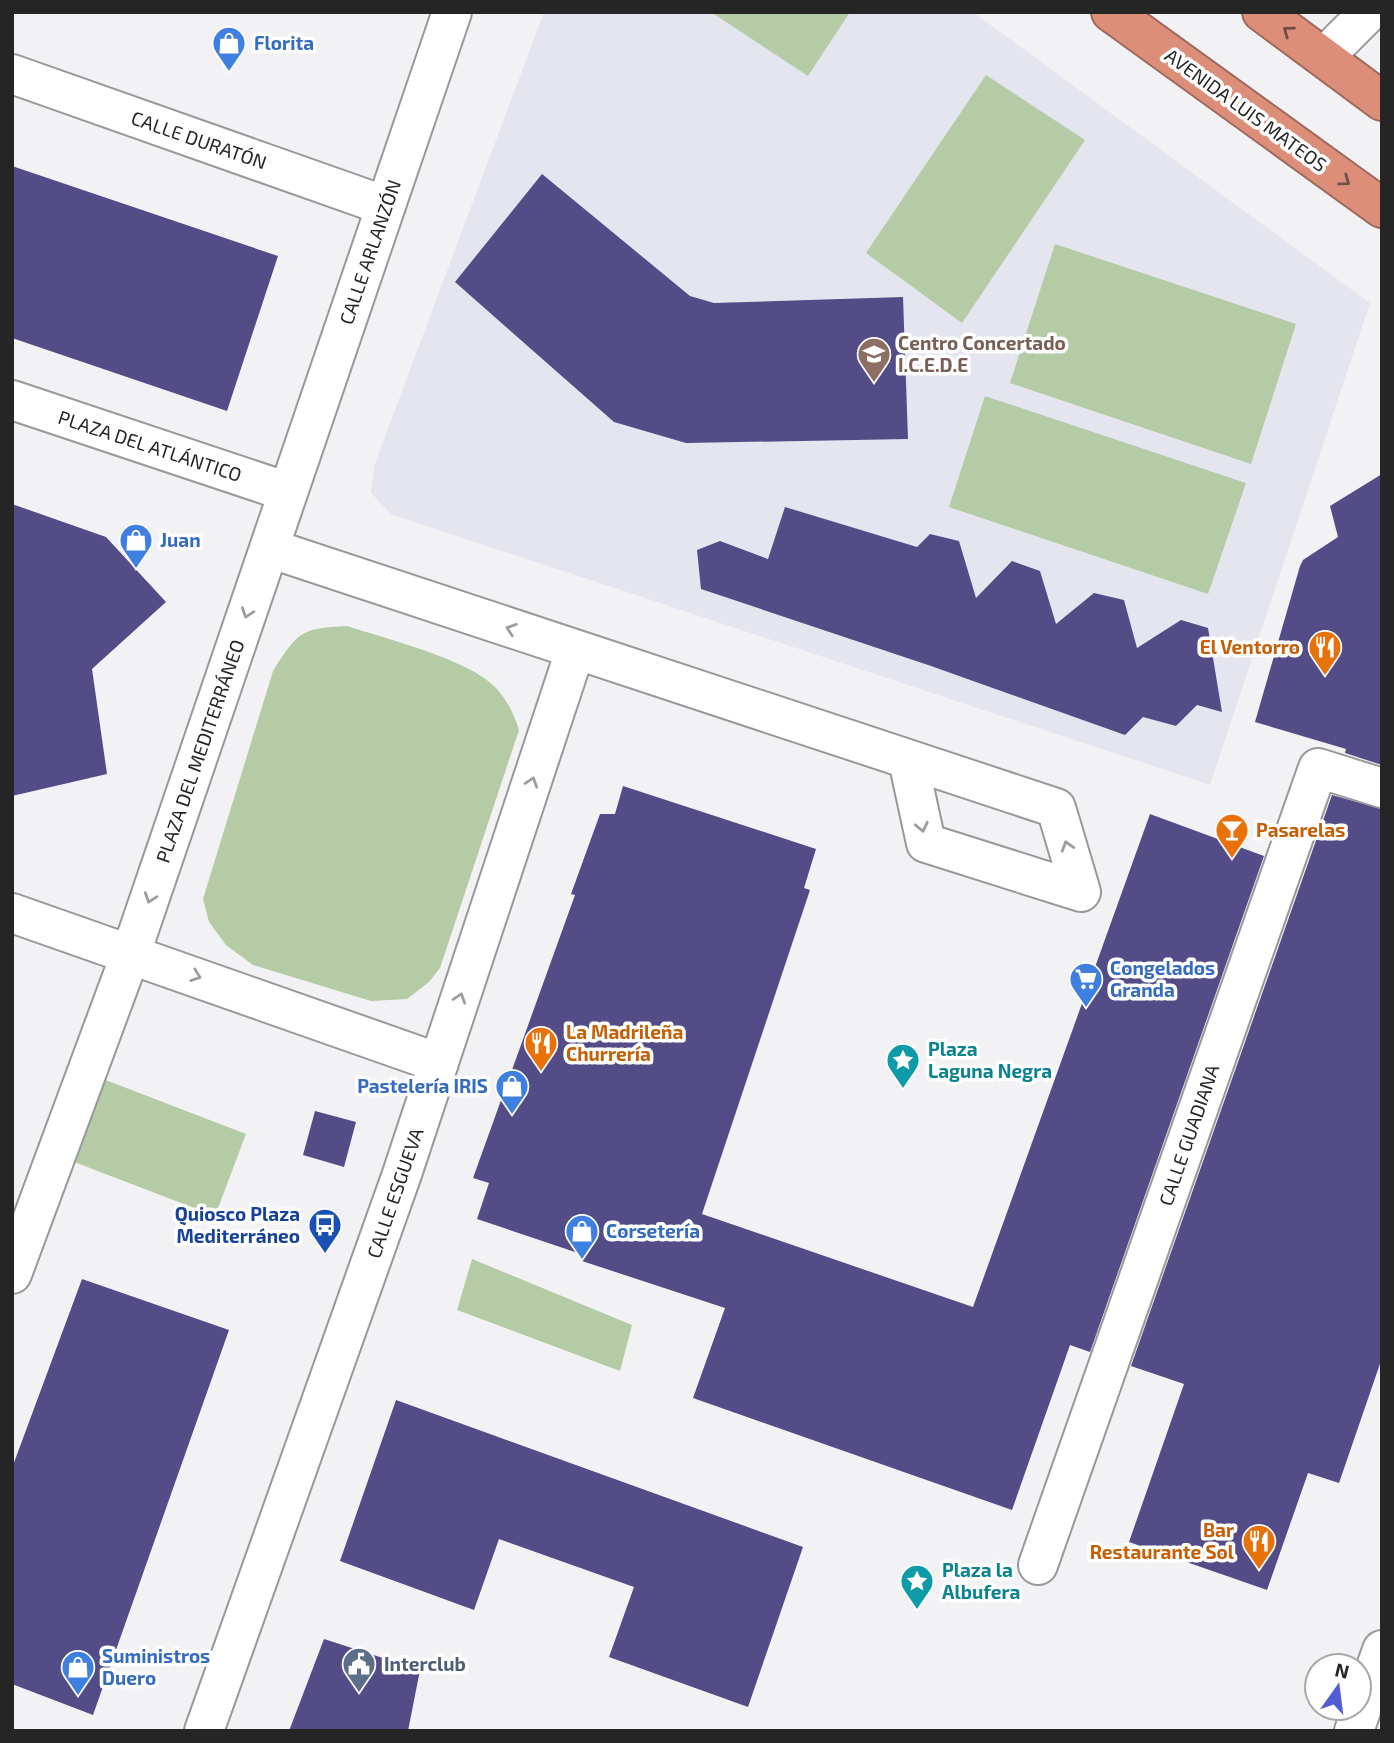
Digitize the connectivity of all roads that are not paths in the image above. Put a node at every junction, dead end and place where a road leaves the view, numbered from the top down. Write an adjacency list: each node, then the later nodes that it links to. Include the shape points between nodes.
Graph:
1 (452, 12): 8 (street, CALLE ARLANZÓN)
2 (1111, 12): 9 (highway, AVENIDA LUIS MATEOS, one-way to 9)
3 (1262, 12): 5 (highway, one-way to 3)
4 (1368, 12): 5 (street)
5 (1324, 57): 7 (highway)
6 (12, 74): 8 (street, CALLE DURATÓN)
7 (1382, 101)
8 (386, 206): 11 (street, CALLE ARLANZÓN)
9 (1382, 208)
10 (12, 400): 11 (street, PLAZA DEL ATLÁNTICO)
11 (288, 492): 12 (street, PLAZA DEL MEDITERRÁNEO)
12 (269, 548): 13 (street, one-way to 12); 17 (street, PLAZA DEL MEDITERRÁNEO, one-way to 17)
13 (575, 651): 14 (street); 18 (street, CALLE ESGUEVA, one-way to 13)
14 (908, 760): 14 (street, one-way to 14, via 926,843 1081,892 1056,808)
15 (1382, 788): 20 (street, CALLE GUADIANA, via 1318,768)
16 (12, 913): 17 (street)
17 (131, 953): 18 (street, one-way to 18); 19 (street, PLAZA DEL MEDITERRÁNEO)
18 (439, 1063): 22 (street, CALLE ESGUEVA)
19 (12, 1274)
20 (1038, 1566)
21 (1382, 1650): 23 (street)
22 (204, 1731)
23 (1354, 1731)

